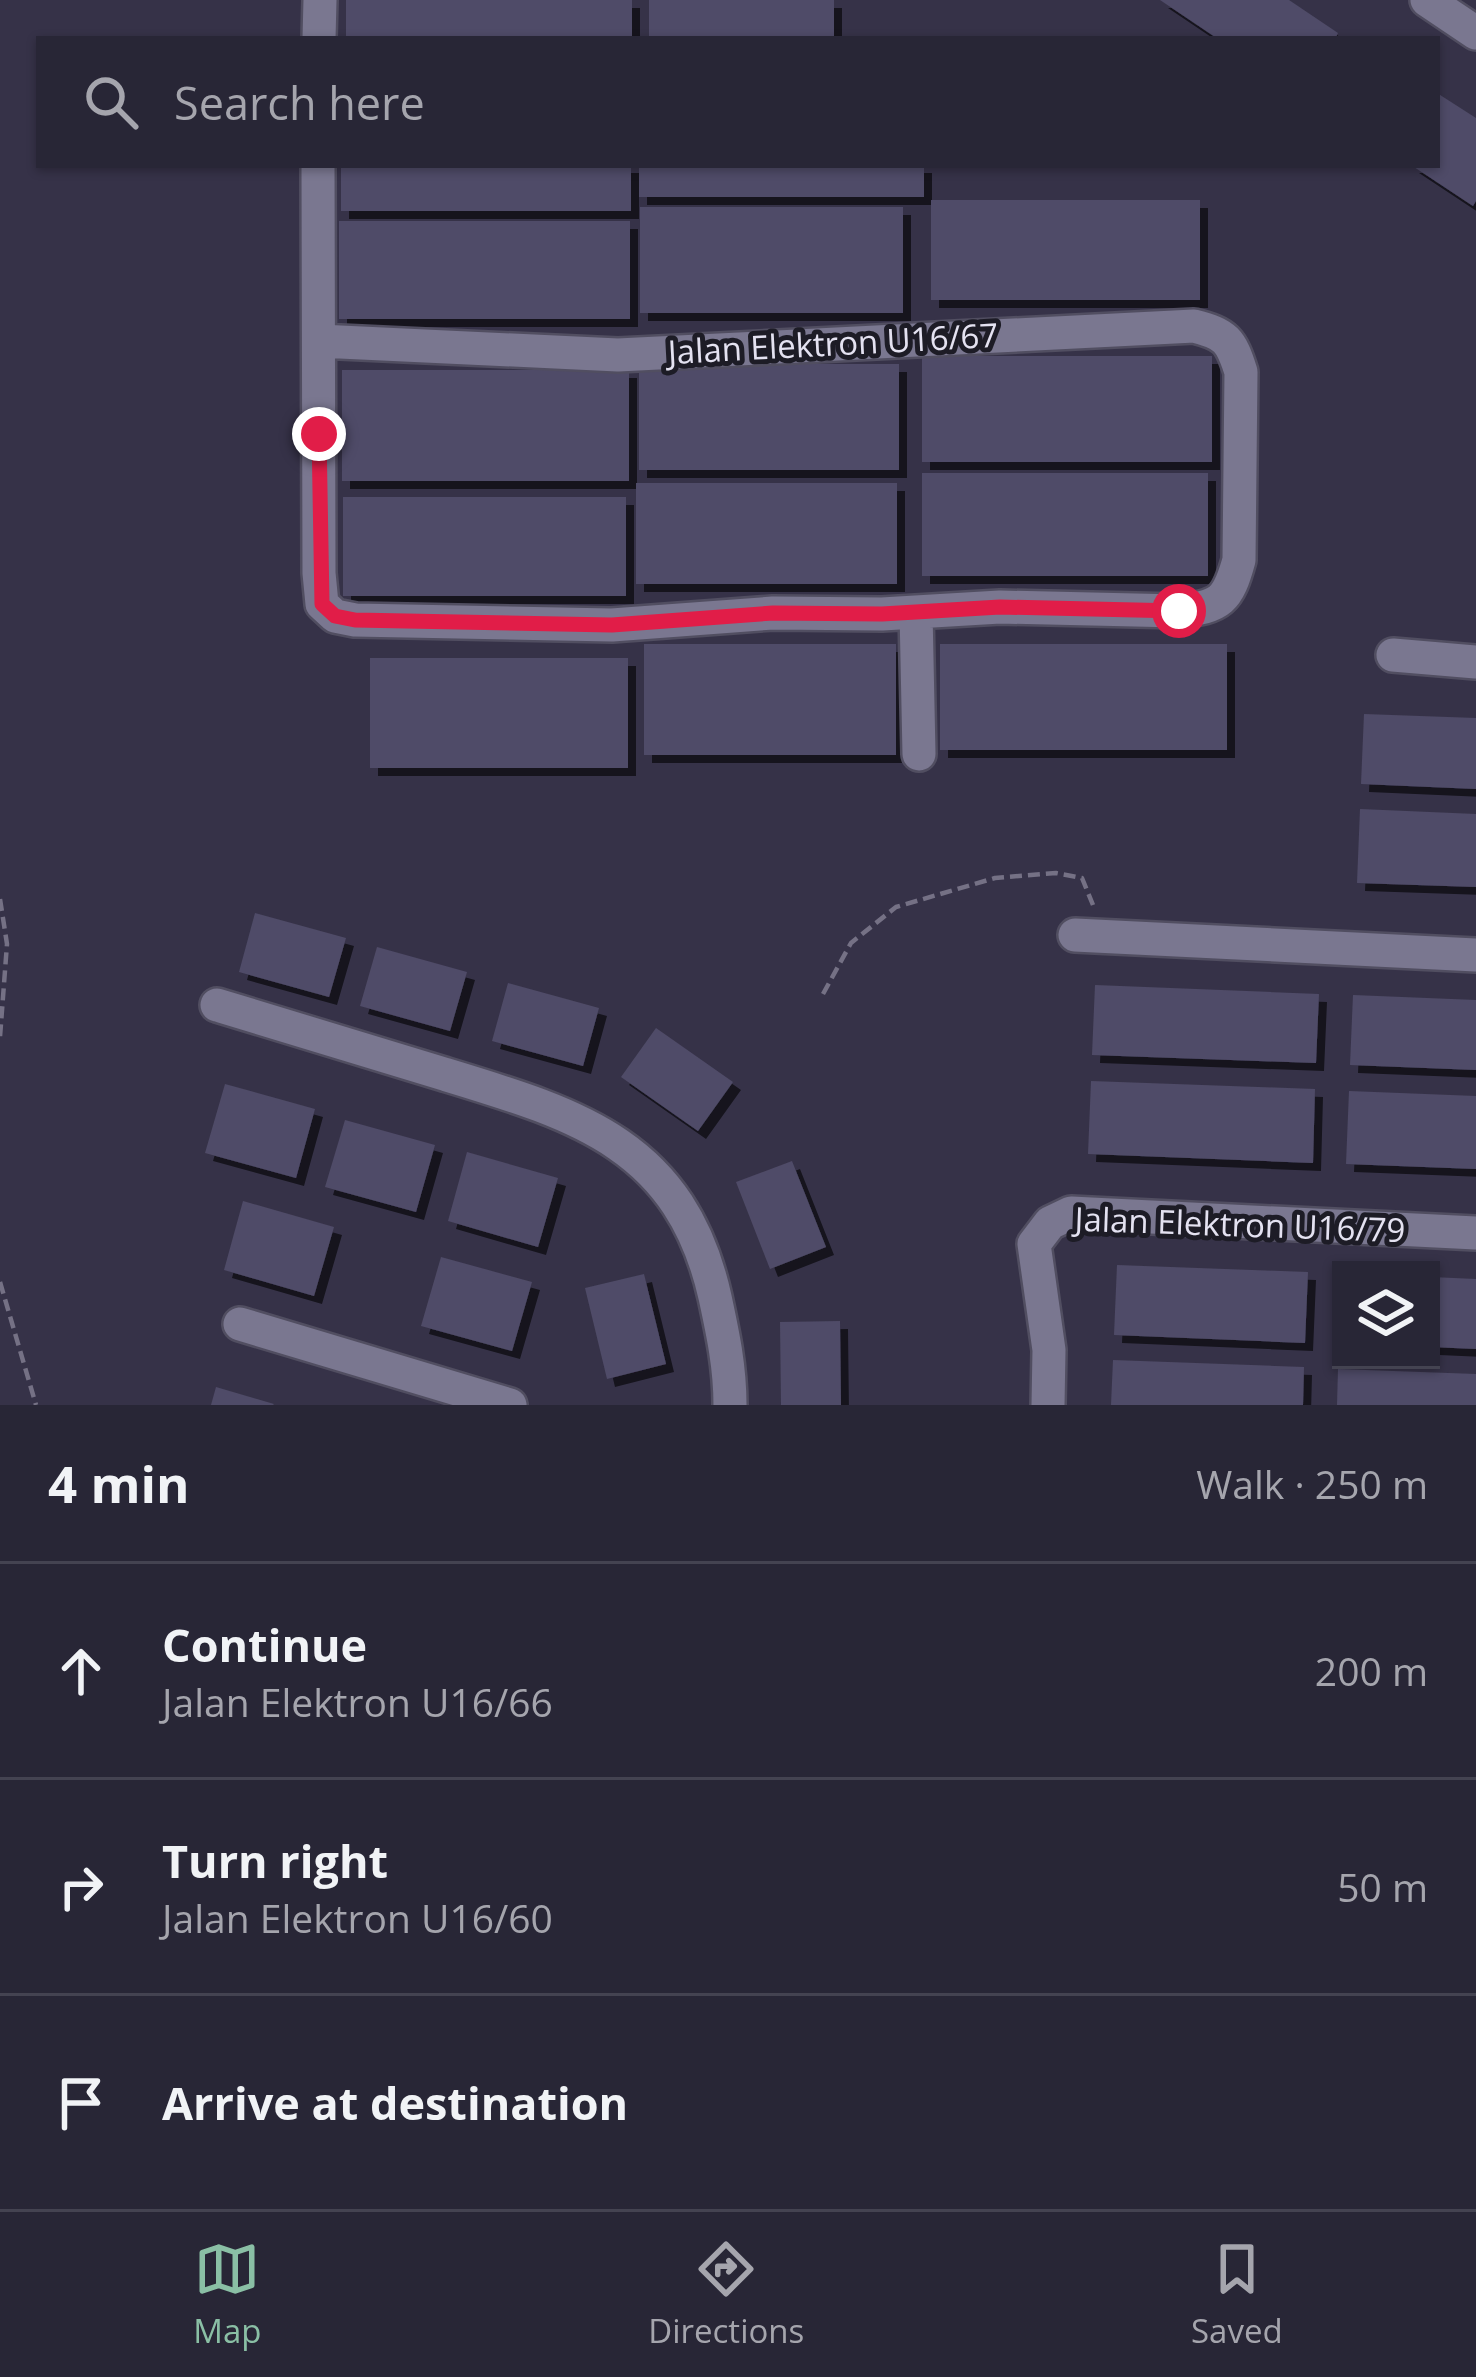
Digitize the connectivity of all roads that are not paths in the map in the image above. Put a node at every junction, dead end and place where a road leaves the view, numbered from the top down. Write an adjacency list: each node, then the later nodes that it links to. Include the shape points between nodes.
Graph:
1 (320, 0): 4 (street)
2 (1427, 0): 3 (street)
3 (1476, 33)
4 (319, 36)
5 (318, 168): 6 (street)
6 (319, 341): 7 (street, via 319,573 322,604 335,616 612,625); 7 (street, Jalan Elektron U16/67, via 618,355 1194,326 1220,333 1234,348 1241,372 1239,560 1223,600 1179,611)
7 (916, 612): 10 (street)
8 (1394, 655): 9 (street)
9 (1476, 662)
10 (919, 754)
11 (1089, 935): 12 (street)
12 (1476, 955)
13 (217, 1005): 17 (street, via 525,1098 627,1149 685,1214 706,1258 730,1365)
14 (1476, 1233): 18 (street, Jalan Elektron U16/79, via 1071,1213 1034,1244)
15 (240, 1324): 16 (street)
16 (510, 1405)
17 (730, 1405)
18 (1048, 1405)

